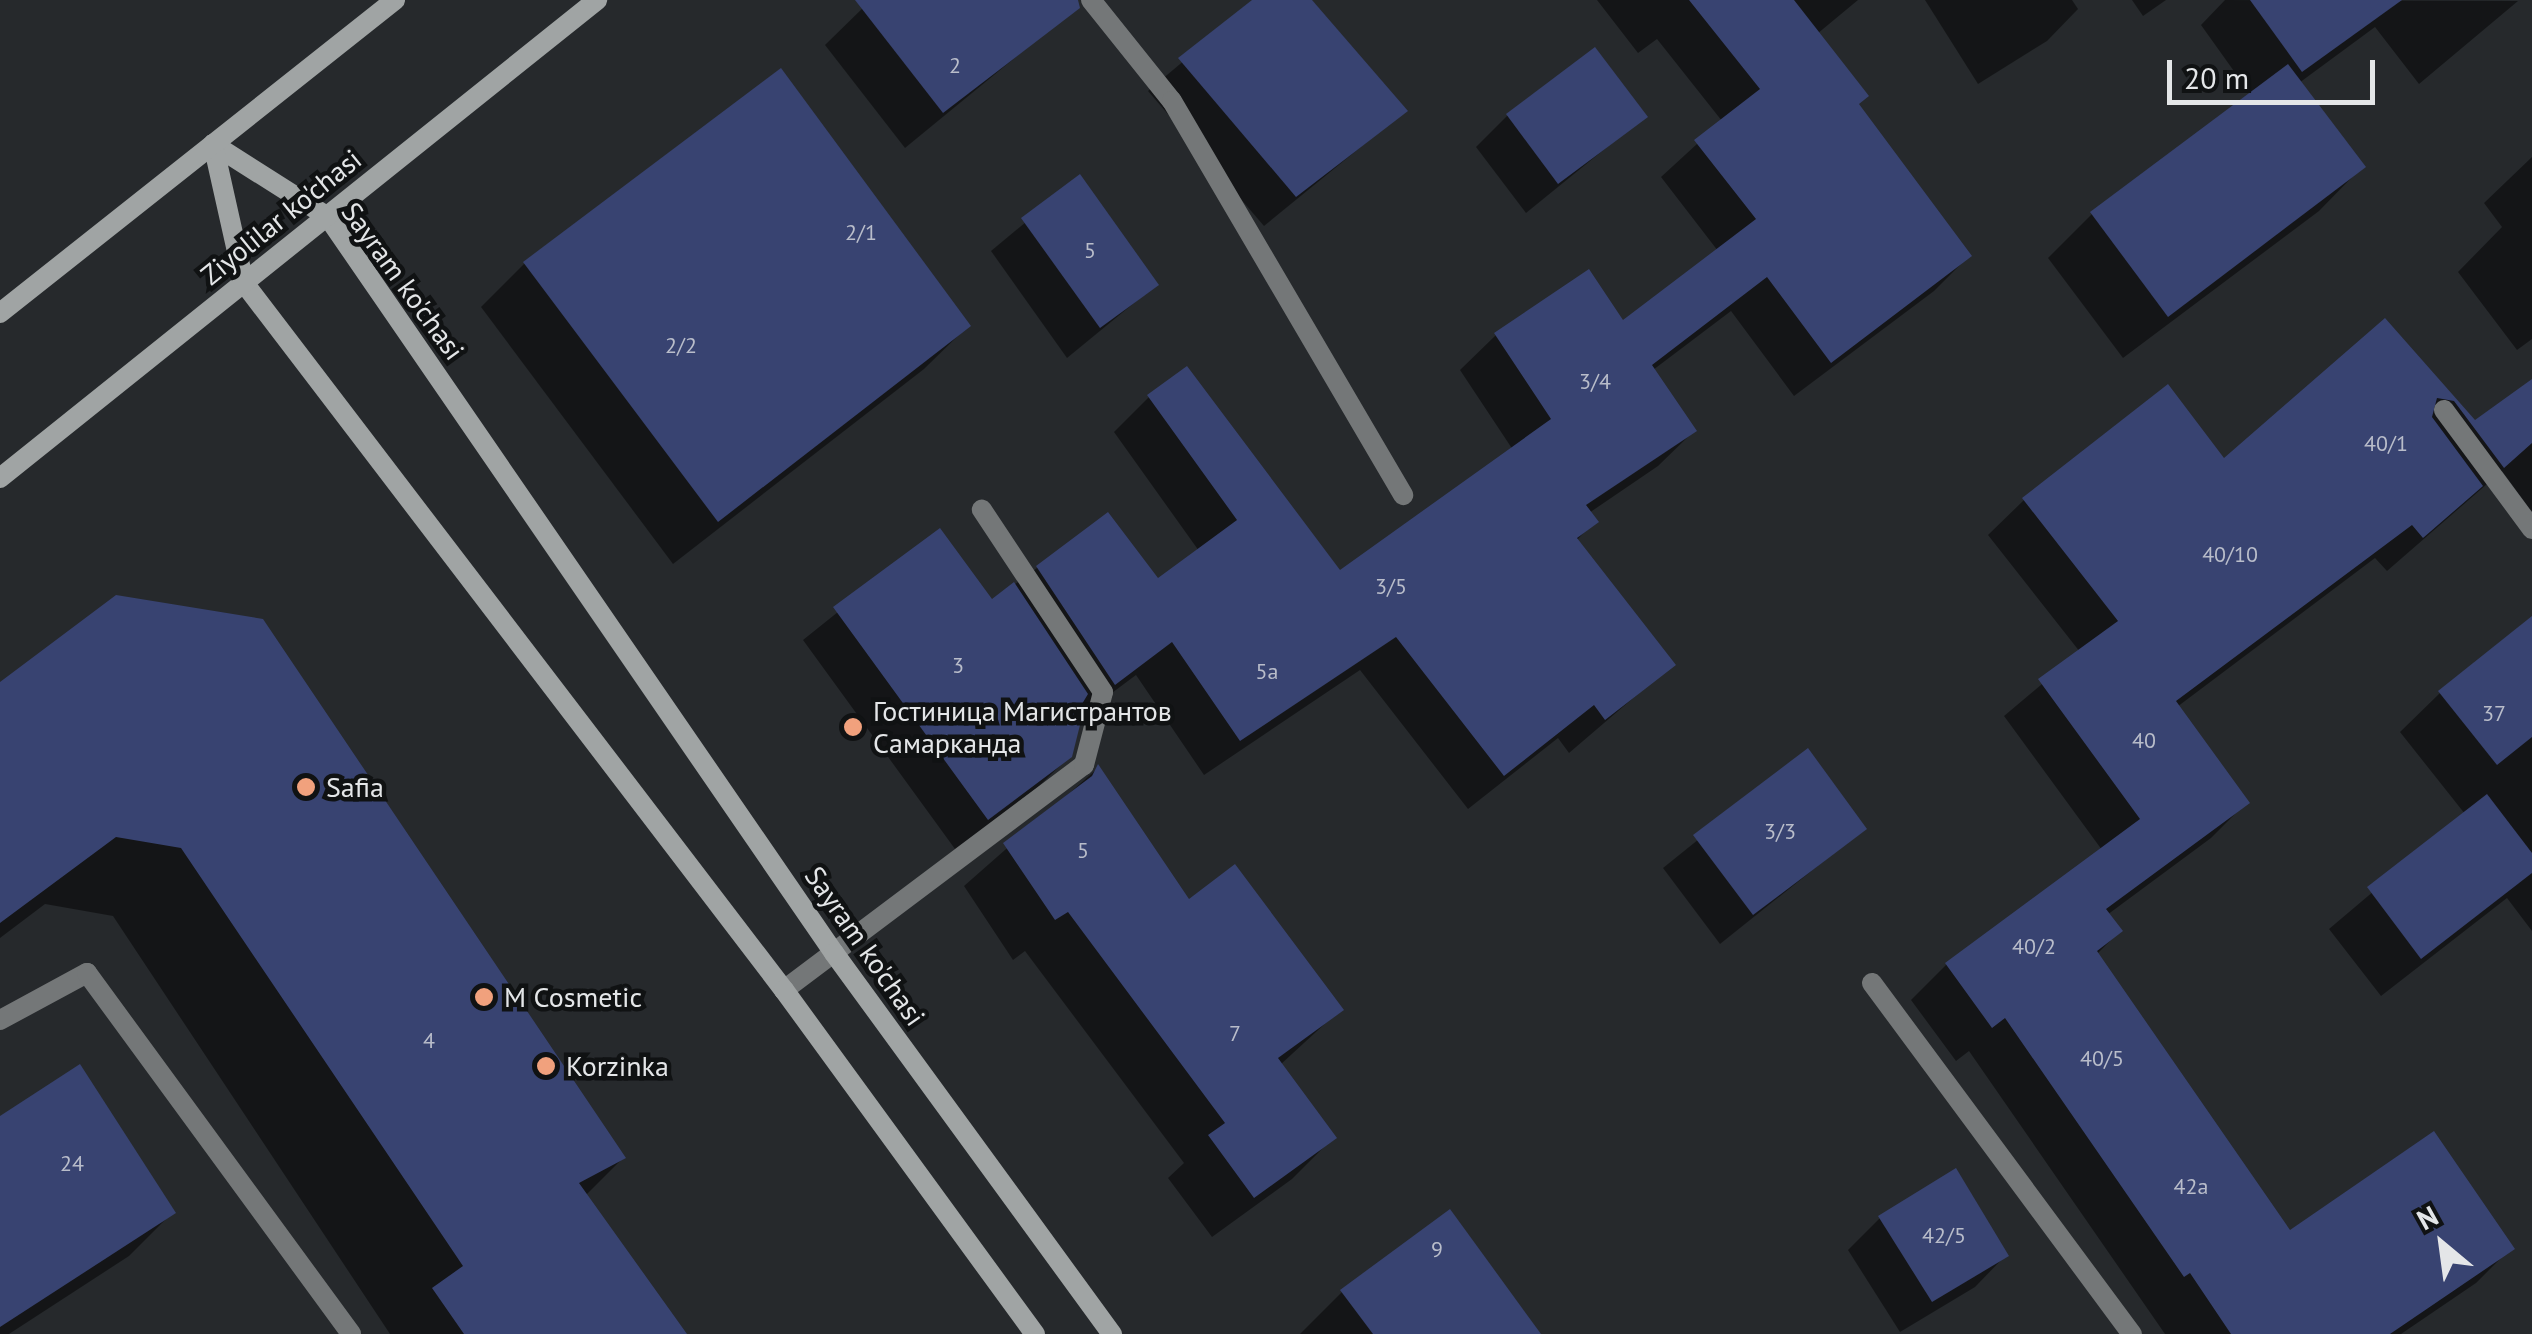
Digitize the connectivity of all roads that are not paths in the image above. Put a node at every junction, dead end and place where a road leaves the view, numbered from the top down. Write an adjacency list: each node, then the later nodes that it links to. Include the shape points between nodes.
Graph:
1 (395, 0): 4 (street)
2 (597, 0): 5 (street, Ziyolilar ko'chasi)
3 (1091, 0): 10 (lane, via 1172,101)
4 (213, 144): 5 (street, Sayram ko'chasi); 6 (street); 7 (street)
5 (328, 217): 6 (street, Ziyolilar ko'chasi); 13 (street, Sayram ko'chasi)
6 (244, 283): 9 (street, Ziyolilar ko'chasi); 15 (street)
7 (0, 314)
8 (2444, 410): 12 (lane)
9 (0, 478)
10 (1403, 495)
11 (982, 510): 13 (lane, via 1102,692 1084,764)
12 (2532, 529)
13 (834, 953): 15 (lane); 19 (street, Sayram ko'chasi)
14 (1872, 983): 20 (lane)
15 (784, 990): 18 (street)
16 (0, 1020): 17 (lane, via 87,973)
17 (351, 1334)
18 (1035, 1334)
19 (1112, 1334)
20 (2132, 1334)

